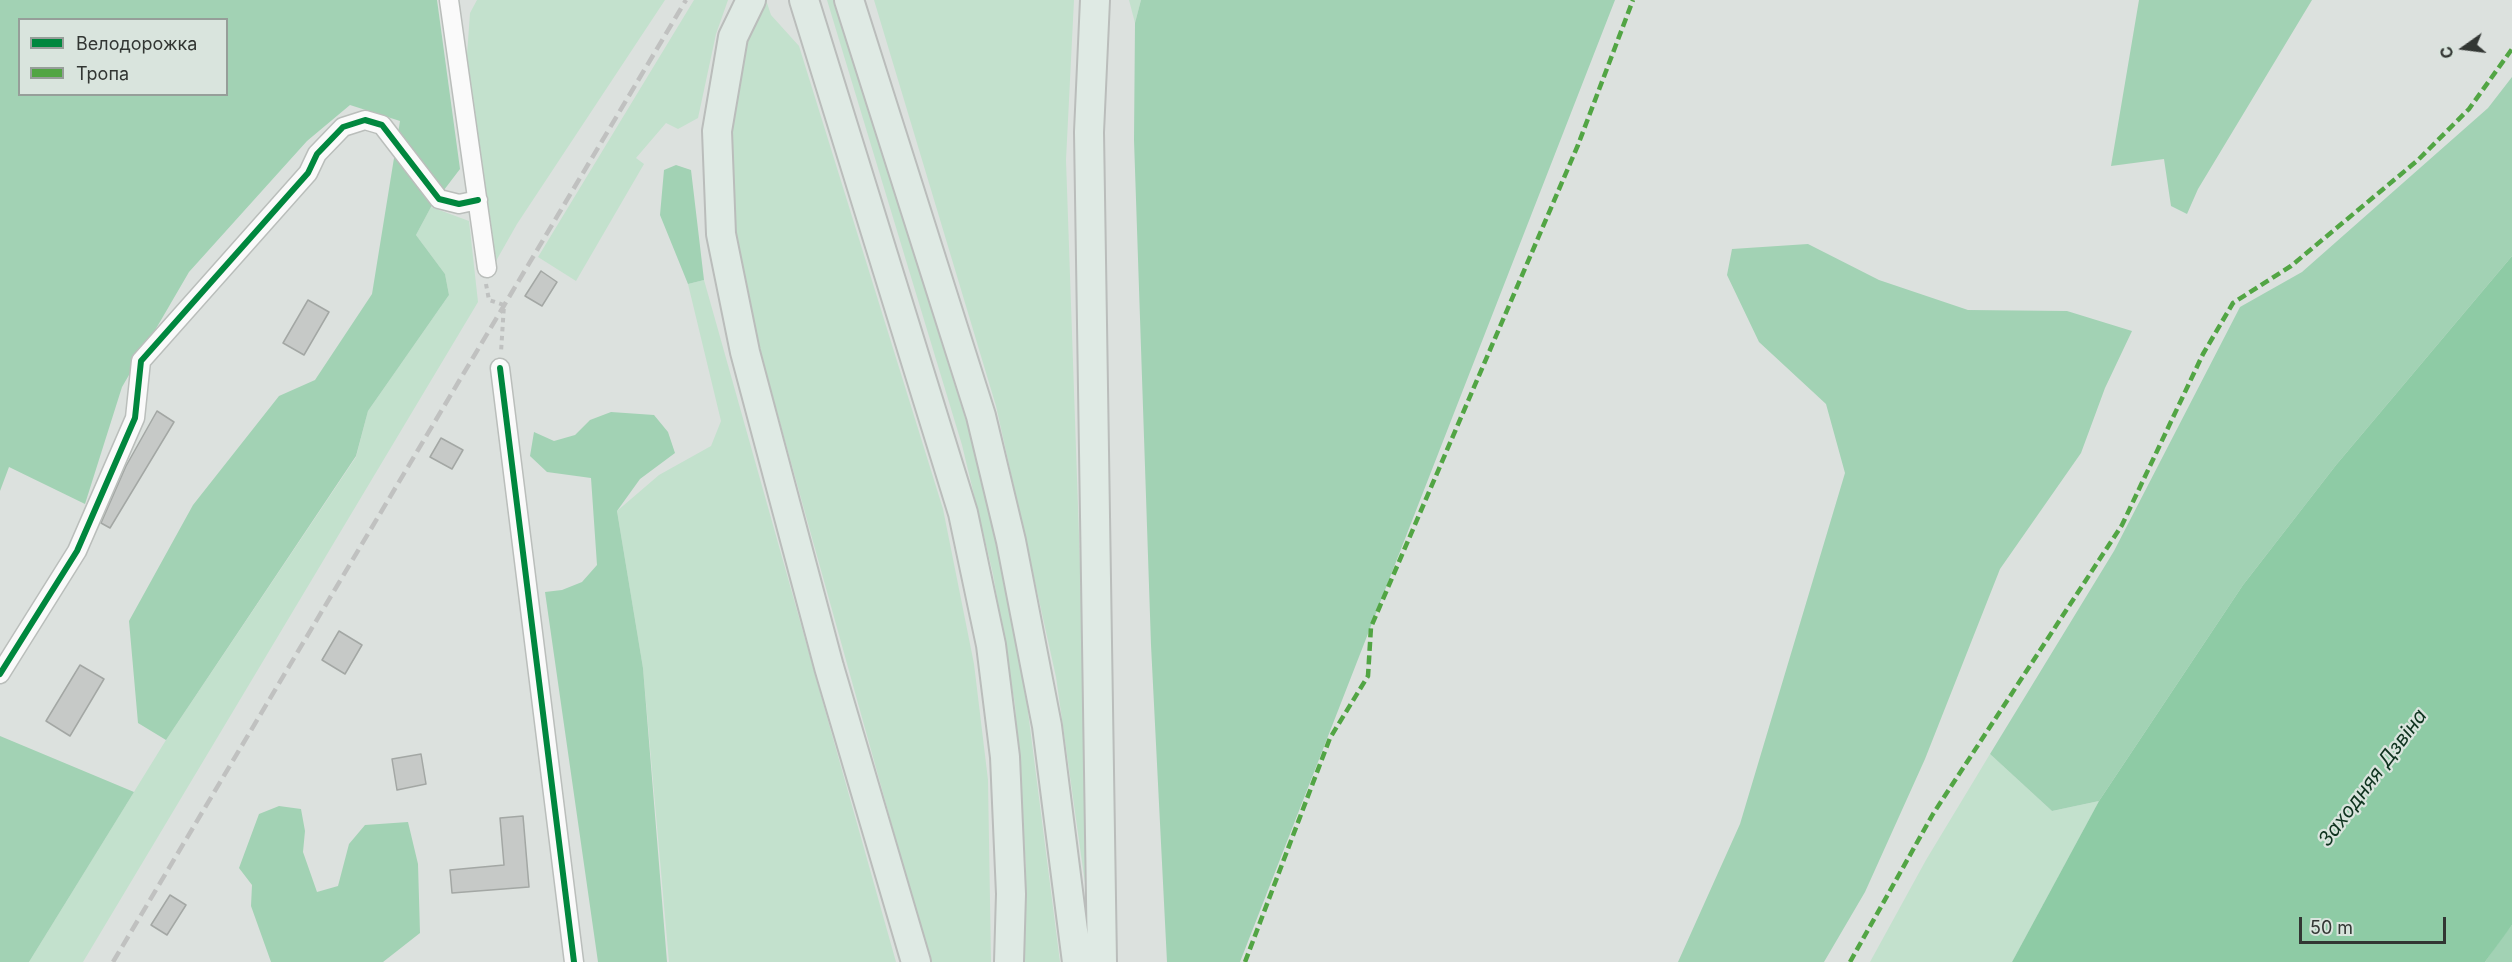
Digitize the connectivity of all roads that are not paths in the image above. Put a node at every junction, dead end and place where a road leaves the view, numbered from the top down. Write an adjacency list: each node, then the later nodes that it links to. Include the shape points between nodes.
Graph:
1 (448, 0): 6 (street)
2 (751, 0): 11 (main road, via 733,37 717,131 721,234 754,386 829,667)
3 (849, 0): 13 (main road, via 981,416 1011,541 1047,726)
4 (1095, 0): 14 (main road, via 1089,132)
5 (806, 5): 12 (main road, via 963,513 991,645 1005,757 1011,894)
6 (478, 200): 7 (street); 9 (street, via 459,204 439,199 382,125 365,120 343,127 317,154 308,173 141,361 135,418 77,551)
7 (487, 268)
8 (500, 368): 10 (street)
9 (0, 674)
10 (574, 962)
11 (916, 962)
12 (1009, 962)
13 (1077, 962)
14 (1102, 962)

